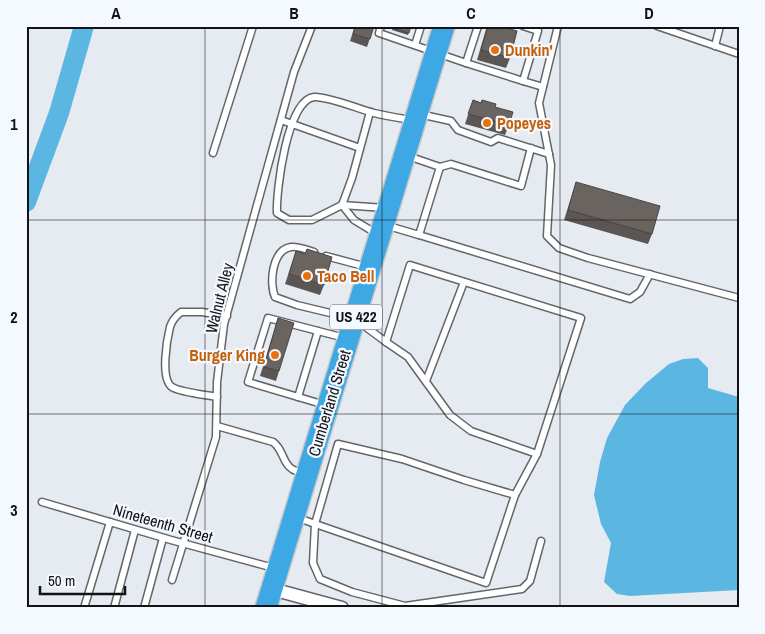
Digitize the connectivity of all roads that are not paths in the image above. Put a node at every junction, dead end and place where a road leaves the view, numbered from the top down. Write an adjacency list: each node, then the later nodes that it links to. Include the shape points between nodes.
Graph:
1 (253, 26): 24 (lane)
2 (312, 26): 20 (lane, Walnut Alley, via 294,72)
3 (381, 26): 11 (lane, via 379,33)
4 (421, 26): 11 (lane)
5 (444, 26): 13 (highway, Cumberland Street / US 422)
6 (478, 26): 15 (lane)
7 (523, 26): 16 (lane, via 538,31)
8 (558, 26): 17 (lane)
9 (657, 26): 12 (lane)
10 (720, 26): 12 (lane)
11 (415, 45): 13 (lane)
12 (715, 46): 14 (lane)
13 (436, 52): 15 (lane); 19 (highway, Cumberland Street / US 422)
14 (739, 54)
15 (466, 63): 16 (lane)
16 (523, 82): 17 (lane)
17 (543, 87): 25 (lane, via 539,103)
18 (370, 112): 19 (lane); 21 (lane, via 315,97 304,101); 22 (lane)
19 (416, 117): 23 (lane, via 451,121 458,130 491,142 498,138); 26 (highway, Cumberland Street / US 422)
20 (281, 120): 21 (lane); 35 (lane, Walnut Alley)
21 (293, 124): 22 (lane); 28 (lane, via 280,164 277,213 289,220 312,220)
22 (360, 148): 28 (lane)
23 (531, 148): 25 (lane); 27 (lane, via 521,186 451,164)
24 (213, 153)
25 (549, 154): 32 (lane, via 547,236 559,248)
26 (405, 155): 27 (lane); 29 (highway, Cumberland Street / US 422)
27 (440, 167): 30 (lane)
28 (342, 205): 29 (lane); 29 (lane, via 354,220)
29 (385, 223): 30 (lane); 31 (highway, Cumberland Street / US 422)
30 (419, 235): 32 (lane, via 630,299 640,292)
31 (371, 268): 36 (highway, Cumberland Street / US 422); 36 (lane, via 297,247 285,249 275,262 272,280 275,297)
32 (650, 274): 34 (lane)
33 (464, 282): 39 (lane, via 410,265); 40 (lane); 45 (lane, via 581,318)
34 (739, 298)
35 (227, 316): 41 (lane, Walnut Alley); 41 (lane, via 181,312 170,327 167,344 167,383 173,388)
36 (355, 319): 38 (highway, Cumberland Street / US 422); 39 (lane)
37 (318, 331): 38 (lane); 42 (lane); 42 (lane, via 268,318 248,382)
38 (349, 340): 43 (highway, Cumberland Street / US 422)
39 (386, 342): 40 (lane, via 408,357)
40 (426, 382): 45 (lane, via 450,415 471,430)
41 (217, 397): 44 (lane, Walnut Alley)
42 (298, 397): 43 (lane)
43 (328, 406): 46 (highway, Cumberland Street / US 422)
44 (217, 426): 46 (lane, via 274,442 280,446 290,468); 55 (lane, Walnut Alley)
45 (537, 454): 47 (lane)
46 (307, 475): 49 (highway, Cumberland Street / US 422)
47 (515, 495): 51 (lane, via 402,459 338,444); 57 (lane)
48 (42, 502): 50 (lane, Nineteenth Street)
49 (294, 517): 51 (lane); 58 (highway, Cumberland Street / US 422)
50 (110, 522): 52 (lane, Nineteenth Street); 61 (lane)
51 (315, 524): 57 (lane); 59 (lane, via 313,563 320,579 352,592 405,606)
52 (135, 530): 53 (lane, Nineteenth Street); 62 (lane)
53 (163, 538): 55 (lane, Nineteenth Street); 63 (lane)
54 (541, 541): 59 (lane, via 530,581 522,589)
55 (183, 544): 56 (lane, Walnut Alley); 58 (lane, Nineteenth Street)
56 (172, 580)
57 (486, 583): 59 (lane)
58 (272, 589): 60 (street)
59 (483, 595)
60 (297, 602): 64 (street)
61 (84, 608)
62 (114, 608)
63 (144, 608)
64 (342, 608)

